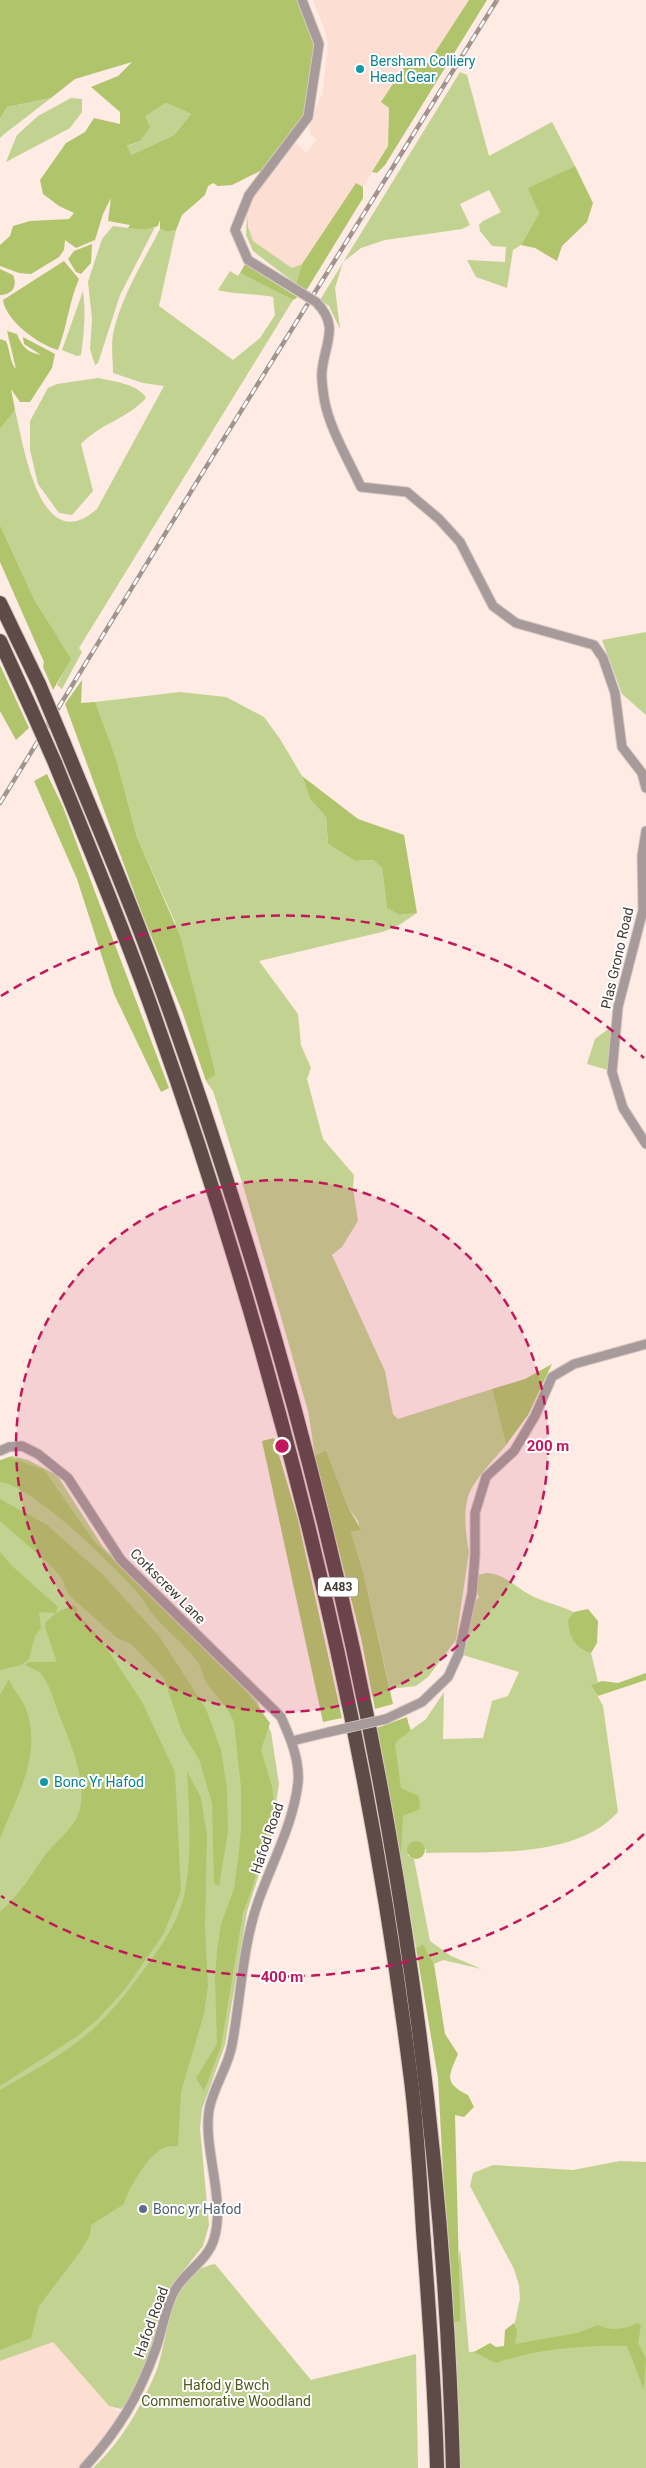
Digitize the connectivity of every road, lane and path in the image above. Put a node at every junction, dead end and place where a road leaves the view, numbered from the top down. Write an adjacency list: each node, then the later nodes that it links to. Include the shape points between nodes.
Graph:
1 (302, 0): 6 (street, bridge, via 319,44 308,117 249,195 235,230 248,260 325,310 330,340 322,371 324,399 340,444 361,487 407,492 440,519 460,542 493,606 516,623 594,645 603,658 615,693 622,747 642,773)
2 (0, 595): 4 (highway)
3 (0, 603): 4 (highway, A483)
4 (12, 628): 14 (highway, A483, bridge, via 39,684 147,948 234,1201 320,1508 388,1827 412,1974 431,2120 446,2307)
5 (0, 641): 13 (highway, A483, bridge, via 55,763 155,1016 245,1290 318,1569 369,1812 394,1954 409,2067 431,2325)
6 (646, 788)
7 (646, 831): 8 (street, Plas Grono Road, via 642,856 643,910 618,1006 612,1072 623,1108)
8 (646, 1144)
9 (646, 1344): 11 (street, bridge, via 574,1364 552,1377 514,1451 486,1477 475,1513 472,1593 456,1659 448,1677 422,1702 386,1718)
10 (0, 1451): 11 (street, Corkscrew Lane, via 22,1446 38,1454 68,1478 121,1560 267,1702 281,1717)
11 (292, 1741): 12 (street, Hafod Road, via 298,1781 293,1806 258,1902 247,1944 232,2046 209,2110 216,2201 214,2239 208,2252 174,2291 144,2383 126,2415 108,2442)
12 (84, 2468)
13 (437, 2468)
14 (452, 2468)

